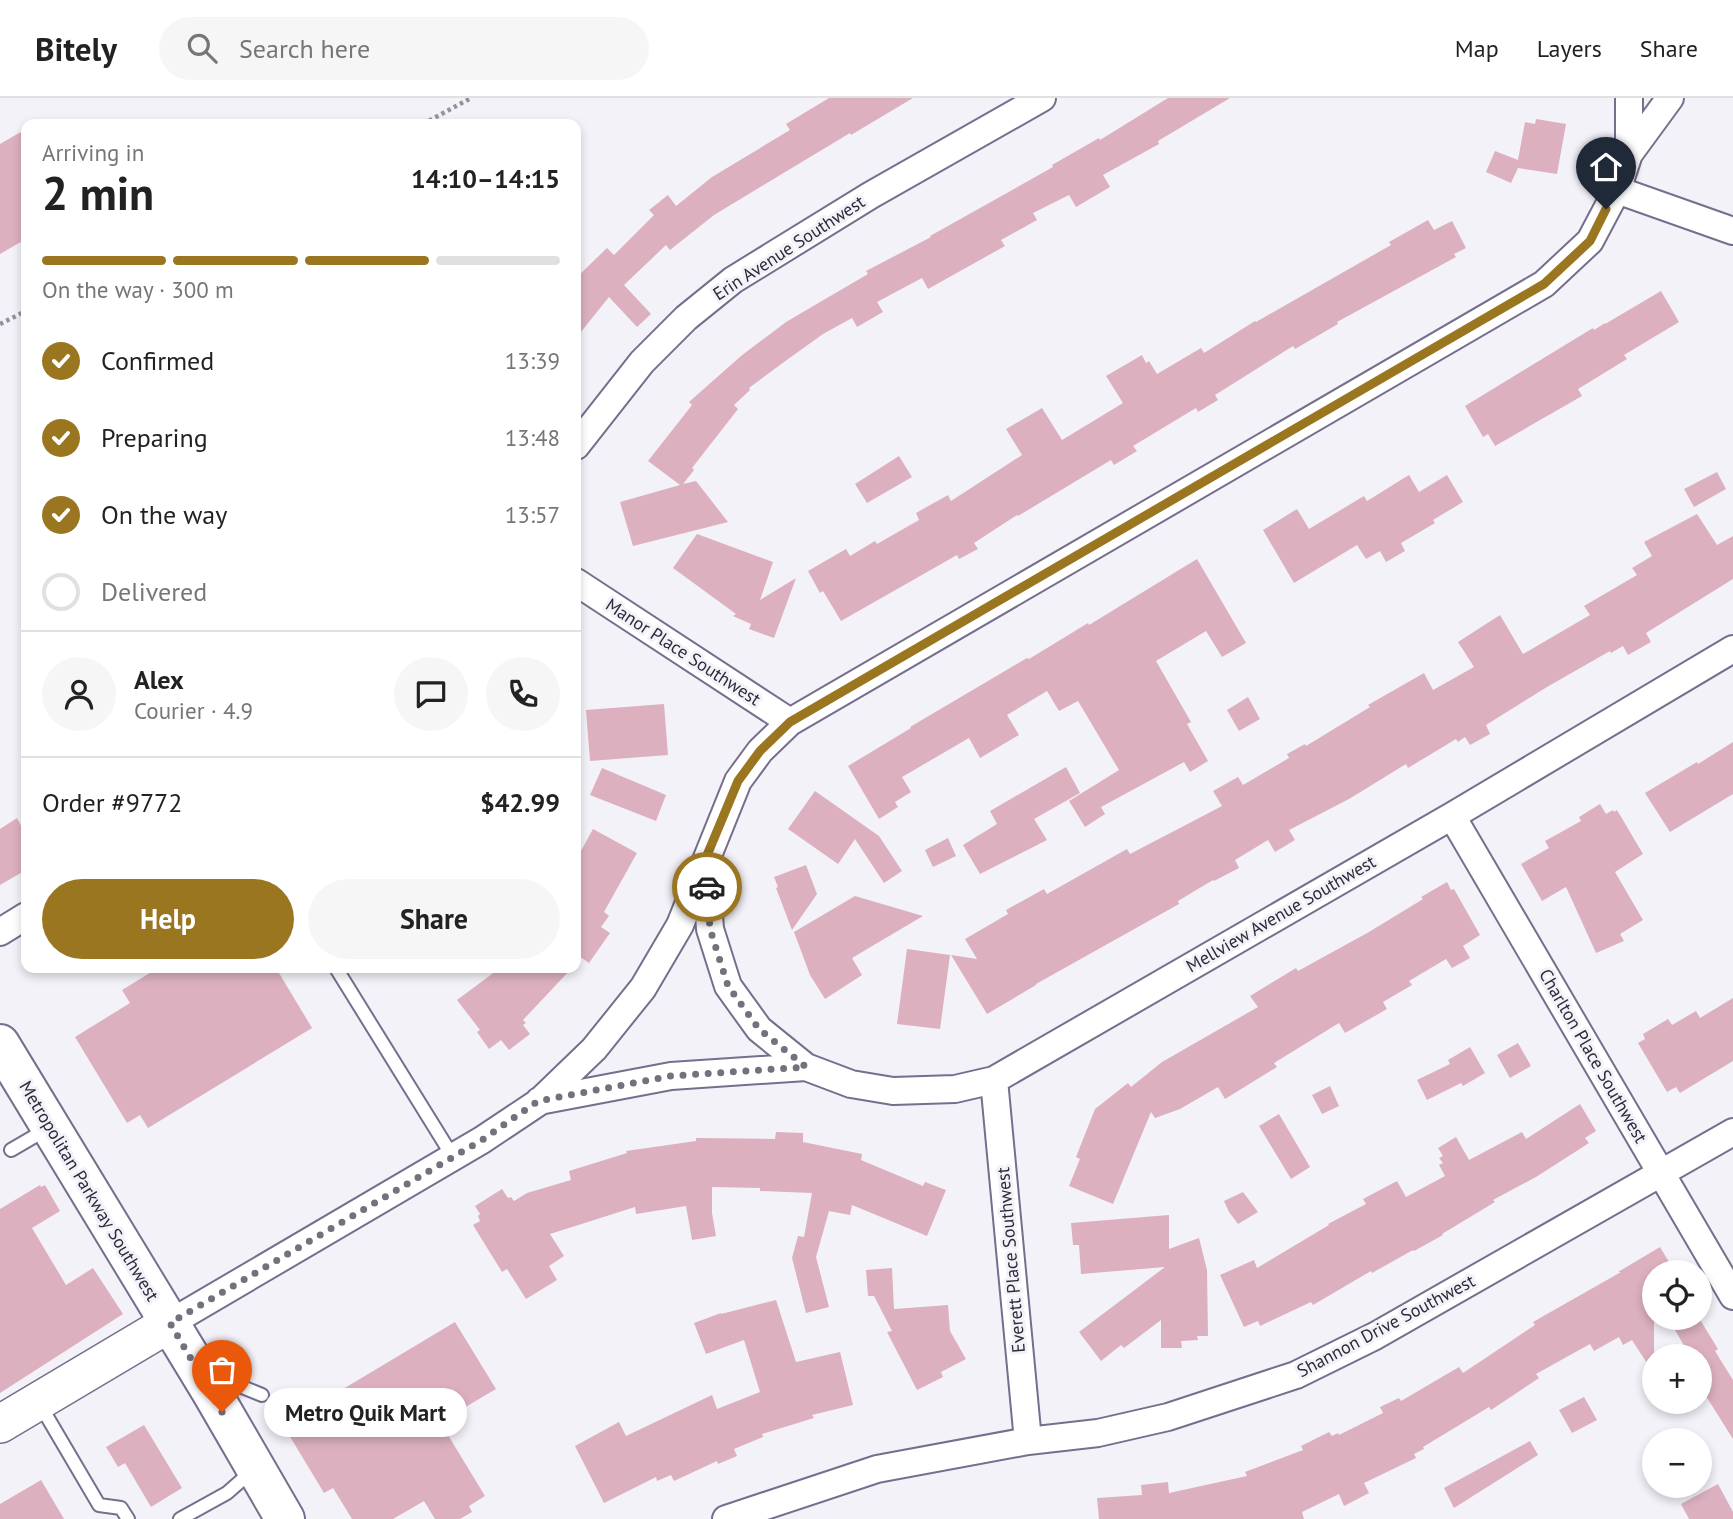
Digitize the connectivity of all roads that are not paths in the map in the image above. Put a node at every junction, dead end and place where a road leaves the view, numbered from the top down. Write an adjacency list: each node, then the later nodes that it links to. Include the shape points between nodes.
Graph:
1 (1042, 98): 7 (street, Erin Avenue Southwest, via 733,280 685,318 642,362)
2 (1629, 98): 4 (street)
3 (1670, 98): 4 (street)
4 (1629, 154): 5 (street)
5 (1617, 190): 6 (street); 10 (street, via 1590,241 1544,284)
6 (1733, 231)
7 (581, 440)
8 (581, 585): 10 (street, Manor Place Southwest)
9 (1733, 649): 11 (street, Mellview Avenue Southwest)
10 (790, 722): 12 (street, via 738,781)
11 (1452, 816): 18 (street, Mellview Avenue Southwest); 24 (street, Charlton Place Southwest)
12 (705, 860): 17 (street, Mellview Avenue Southwest, via 710,929 728,986 759,1029); 19 (street, via 680,925 643,988 594,1049)
13 (21, 919): 14 (street)
14 (0, 932)
15 (338, 973): 23 (lane)
16 (0, 1044): 20 (main road, Metropolitan Parkway Southwest)
17 (806, 1067): 18 (street, Mellview Avenue Southwest, via 851,1084 893,1091 955,1089); 19 (street, Mellview Avenue Southwest, via 671,1076)
18 (994, 1080): 32 (street, Everett Place Southwest)
19 (538, 1101): 23 (street)
20 (50, 1127): 22 (lane); 26 (main road, Metropolitan Parkway Southwest)
21 (1733, 1132): 24 (street, Shannon Drive Southwest)
22 (11, 1150)
23 (453, 1157): 26 (street)
24 (1661, 1174): 25 (street, Charlton Place Southwest); 32 (street, Shannon Drive Southwest, via 1375,1336 1296,1375 1168,1418)
25 (1733, 1296)
26 (170, 1323): 28 (main road, Metropolitan Parkway Southwest); 30 (main road)
27 (237, 1354): 28 (lane)
28 (221, 1388): 29 (lane); 33 (main road, Metropolitan Parkway Southwest)
29 (262, 1395)
30 (38, 1401): 31 (main road); 34 (lane, via 99,1505 121,1508)
31 (0, 1424)
32 (1028, 1441): 37 (street, Shannon Drive Southwest, via 877,1469)
33 (255, 1468): 35 (lane, via 227,1493); 36 (main road, Metropolitan Parkway Southwest)
34 (128, 1519)
35 (180, 1519)
36 (285, 1519)
37 (726, 1519)

